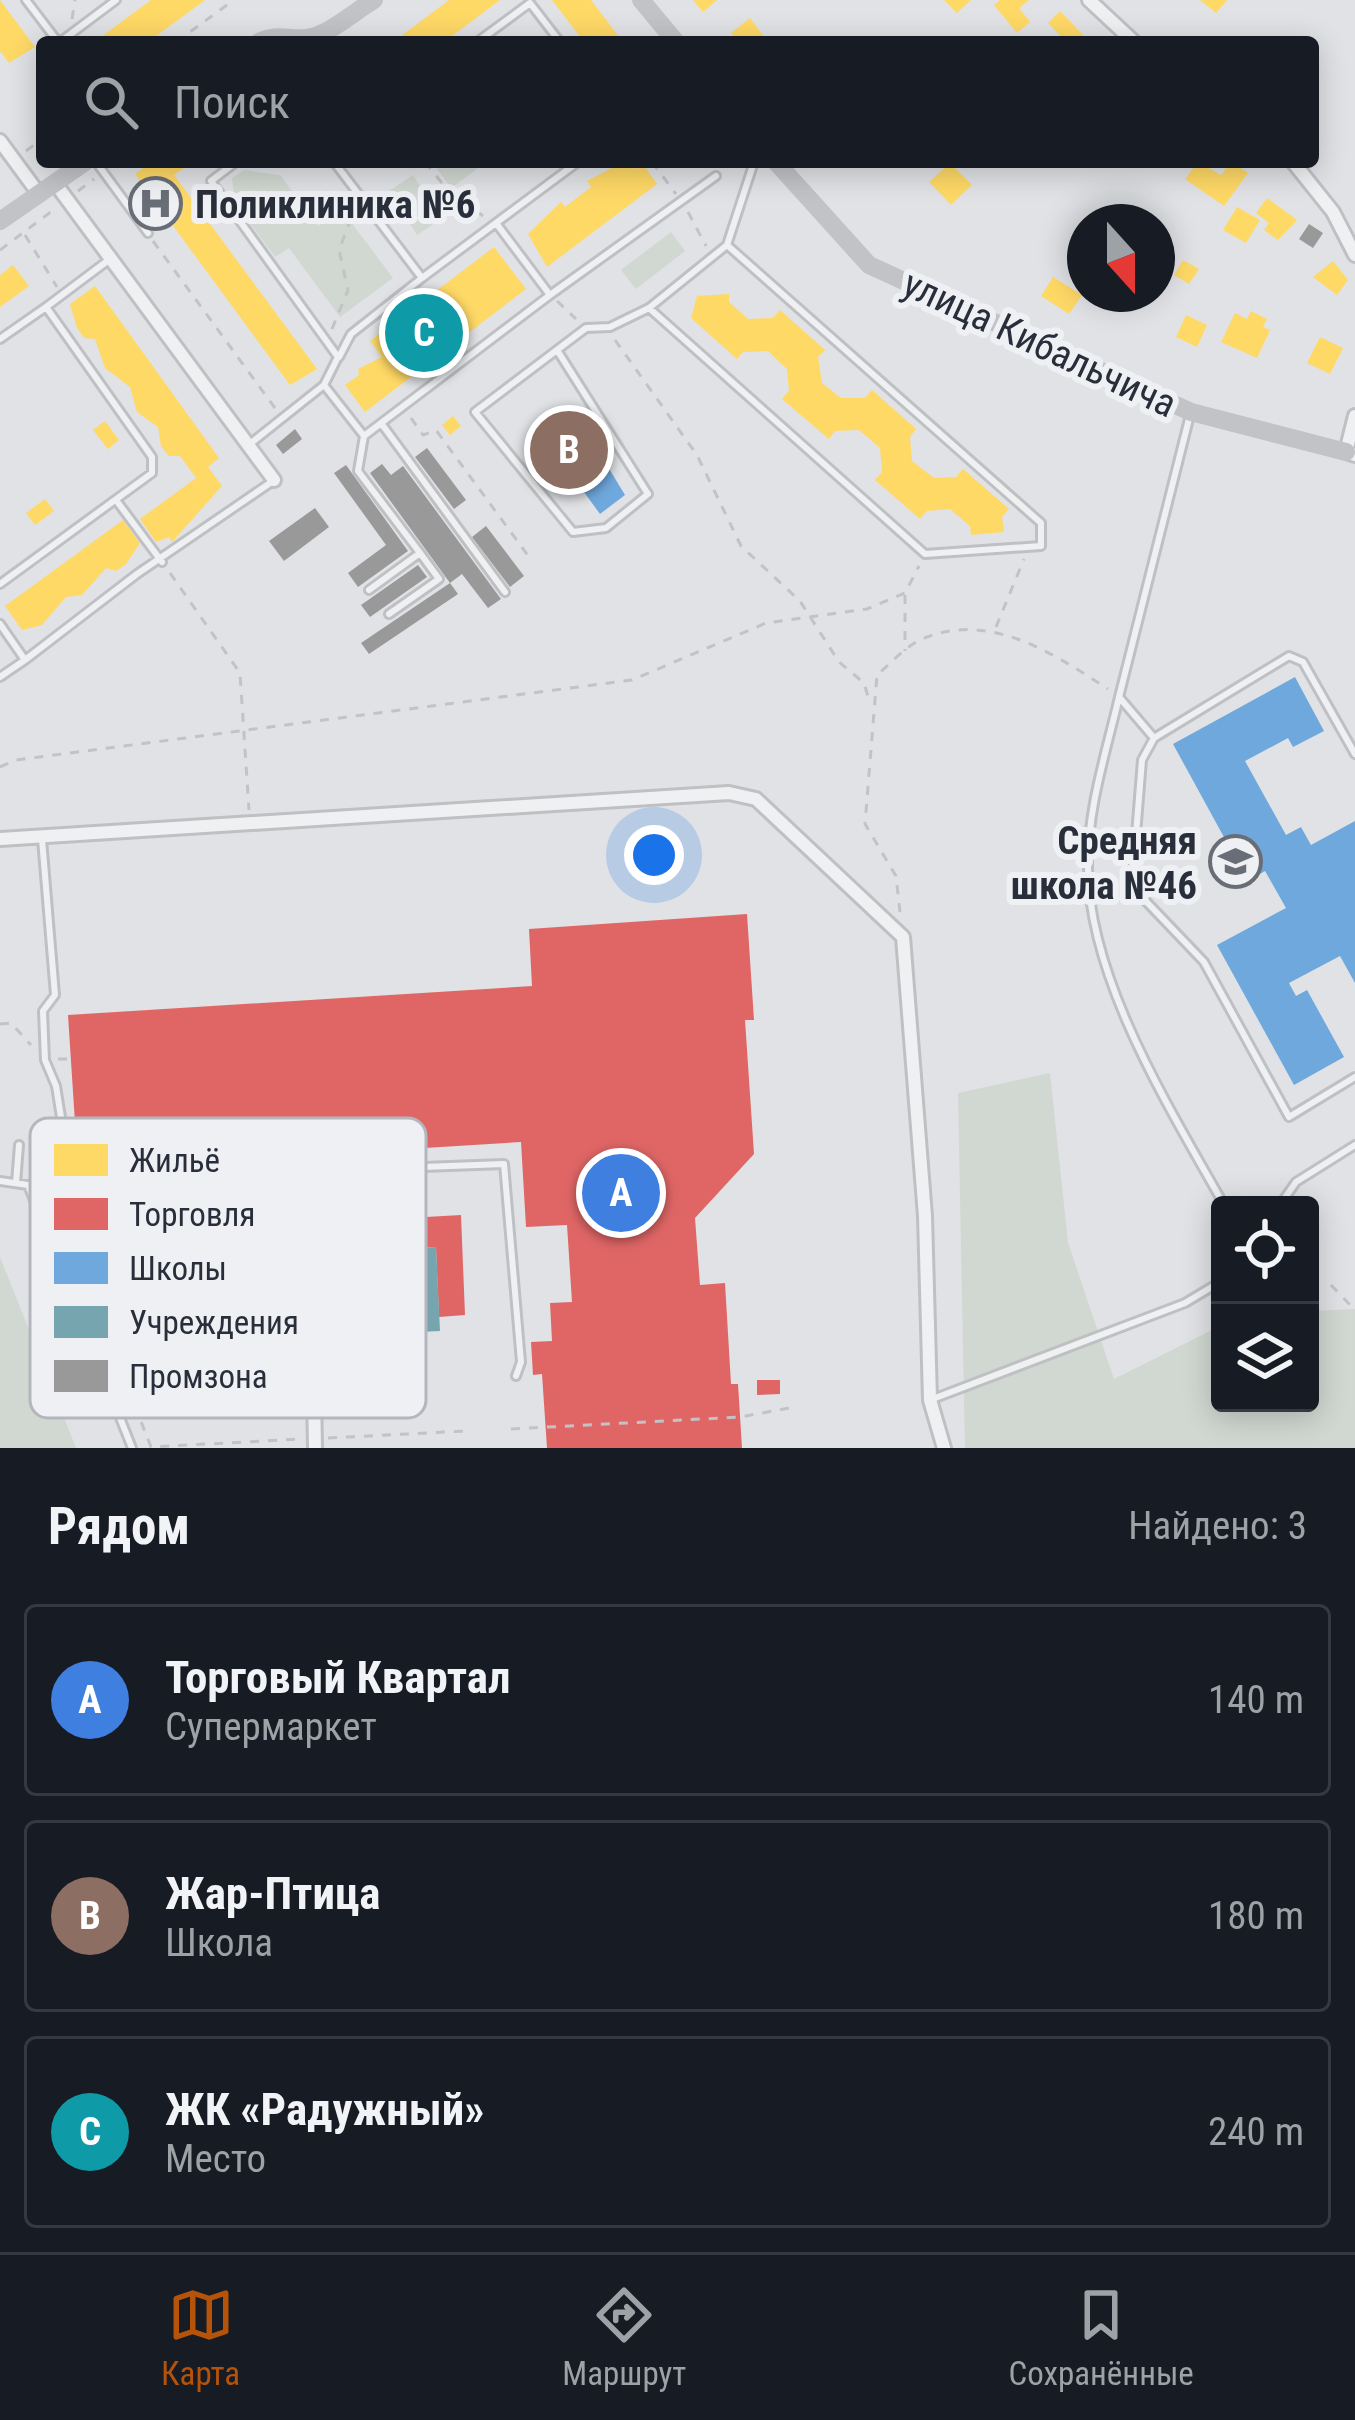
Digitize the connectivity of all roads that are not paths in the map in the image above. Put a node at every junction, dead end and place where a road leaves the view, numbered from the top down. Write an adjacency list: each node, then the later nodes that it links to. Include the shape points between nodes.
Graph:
1 (26, 0): 6 (lane)
2 (116, 0): 7 (lane)
3 (374, 0): 8 (street)
4 (641, 0): 11 (street)
5 (1089, 0): 12 (street)
6 (54, 36)
7 (67, 36)
8 (324, 36)
9 (485, 36): 10 (lane, via 530,3)
10 (555, 36)
11 (671, 36)
12 (1128, 36)
13 (0, 141): 23 (street)
14 (92, 168): 23 (street)
15 (95, 168): 26 (lane)
16 (228, 168): 36 (lane, via 211,181)
17 (338, 168): 30 (lane)
18 (570, 168): 25 (lane)
19 (752, 168): 27 (lane)
20 (781, 168): 38 (street, улица Кибальчича, via 869,266)
21 (1298, 168): 28 (street)
22 (716, 176): 31 (lane)
23 (54, 192): 24 (street); 29 (street)
24 (0, 221)
25 (494, 224): 30 (lane); 31 (lane)
26 (148, 233)
27 (728, 245): 33 (lane); 33 (lane, via 1041,523 1041,546 925,554)
28 (1355, 255)
29 (110, 259): 32 (lane); 42 (street)
30 (422, 278): 36 (lane, via 351,334)
31 (550, 295): 40 (lane)
32 (46, 307): 34 (lane); 45 (lane, via 152,457 152,473)
33 (649, 308): 35 (lane, via 610,327 586,328)
34 (0, 340)
35 (557, 350): 35 (lane, via 648,494 606,528 573,532 476,412)
36 (338, 357): 37 (lane)
37 (324, 386): 41 (lane); 42 (lane)
38 (1191, 412): 43 (street, улица Кибальчича); 55 (lane)
39 (1355, 416): 43 (street)
40 (381, 423): 41 (lane); 50 (lane)
41 (364, 436): 46 (lane, via 358,471)
42 (248, 445): 44 (street)
43 (1351, 453)
44 (274, 480): 47 (lane)
45 (116, 500): 47 (lane); 48 (lane)
46 (420, 554): 49 (lane); 51 (lane, via 439,579)
47 (162, 562): 53 (lane)
48 (0, 584)
49 (369, 590)
50 (505, 592)
51 (389, 614)
52 (0, 624): 53 (lane)
53 (26, 661): 54 (lane)
54 (0, 677)
55 (1120, 697): 56 (lane); 68 (lane, via 1093,806 1088,869 1096,937)
56 (1154, 738): 57 (lane, via 1289,656 1303,662); 60 (lane, via 1142,760 1133,872 1139,894 1204,962 1289,1117)
57 (1355, 754)
58 (41, 836): 59 (street); 61 (lane, via 56,995 43,1010 45,1060); 72 (street, via 729,793 756,799 903,937)
59 (0, 839)
60 (1355, 1077)
61 (61, 1118)
62 (19, 1144): 66 (lane)
63 (1355, 1145): 69 (lane)
64 (426, 1167): 71 (lane, via 504,1164)
65 (0, 1181): 66 (lane)
66 (16, 1183): 67 (lane)
67 (30, 1190)
68 (1219, 1196)
69 (1286, 1196)
70 (1211, 1288): 72 (lane)
71 (517, 1376)
72 (930, 1400): 77 (street)
73 (121, 1418): 75 (lane)
74 (314, 1418): 76 (street)
75 (132, 1448)
76 (315, 1448)
77 (944, 1448)

